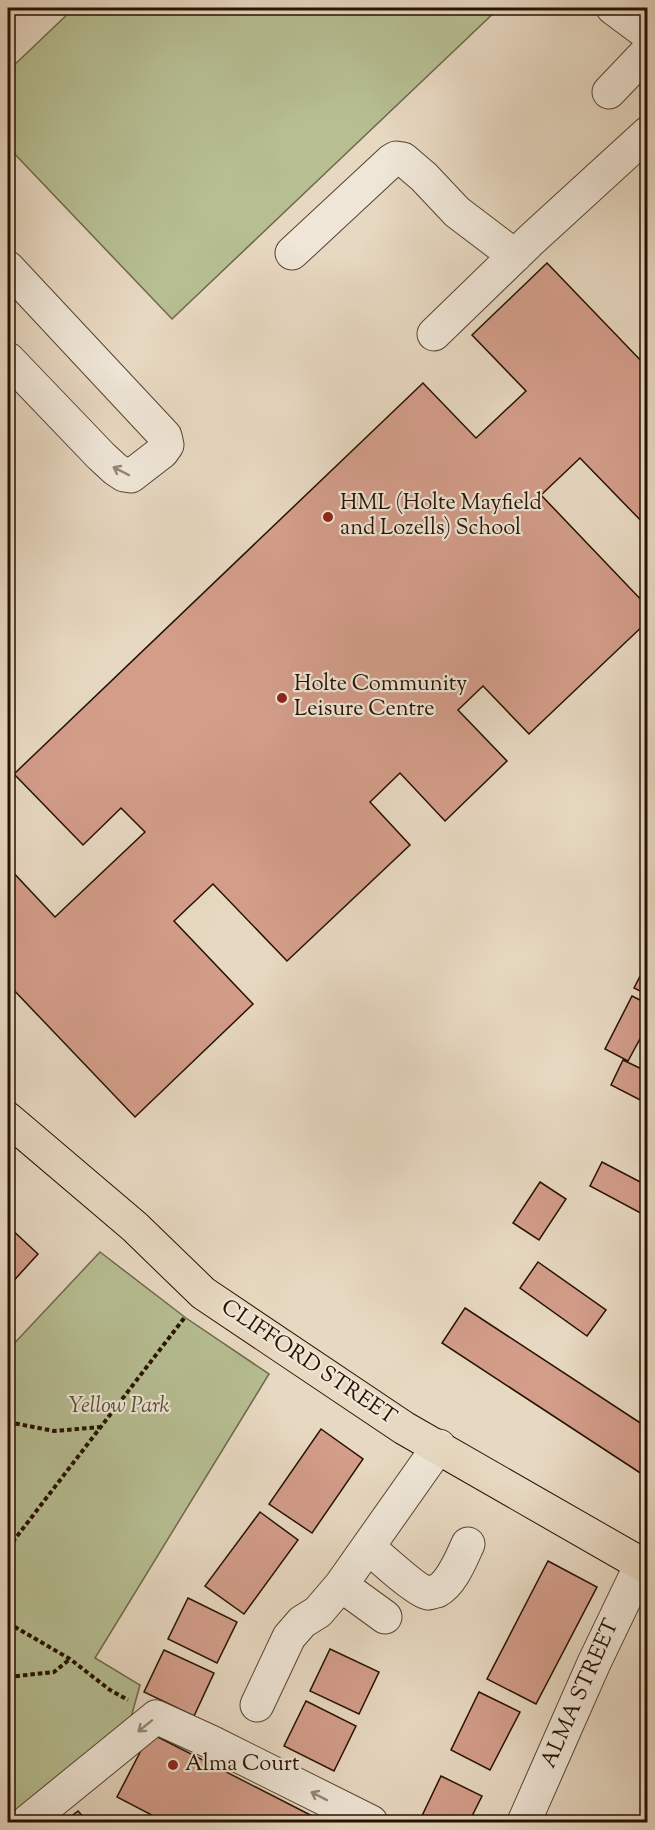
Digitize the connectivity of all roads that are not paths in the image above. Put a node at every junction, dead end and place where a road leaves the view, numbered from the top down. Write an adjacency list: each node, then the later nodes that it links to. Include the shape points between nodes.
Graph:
1 (613, 8): 2 (street)
2 (648, 34)
3 (648, 51): 4 (street)
4 (609, 92)
5 (648, 133): 7 (street)
6 (292, 253): 7 (street, via 396,158 403,159 457,212)
7 (515, 256): 9 (street)
8 (8, 268): 10 (street, one-way to 10, via 165,436 167,445 131,476 124,475)
9 (434, 334)
10 (8, 358)
11 (9, 1123): 12 (main road, CLIFFORD STREET, via 135,1227 203,1293 404,1428)
12 (439, 1446): 14 (street); 15 (main road, CLIFFORD STREET)
13 (468, 1544): 14 (street, via 444,1585 428,1593)
14 (368, 1546): 16 (street)
15 (644, 1567): 21 (street, ALMA STREET, via 598,1654)
16 (341, 1585): 17 (street); 18 (street, via 318,1612 289,1636)
17 (385, 1617)
18 (256, 1705)
19 (27, 1822): 20 (street, one-way to 19, via 156,1717)
20 (371, 1822)
21 (524, 1822)

